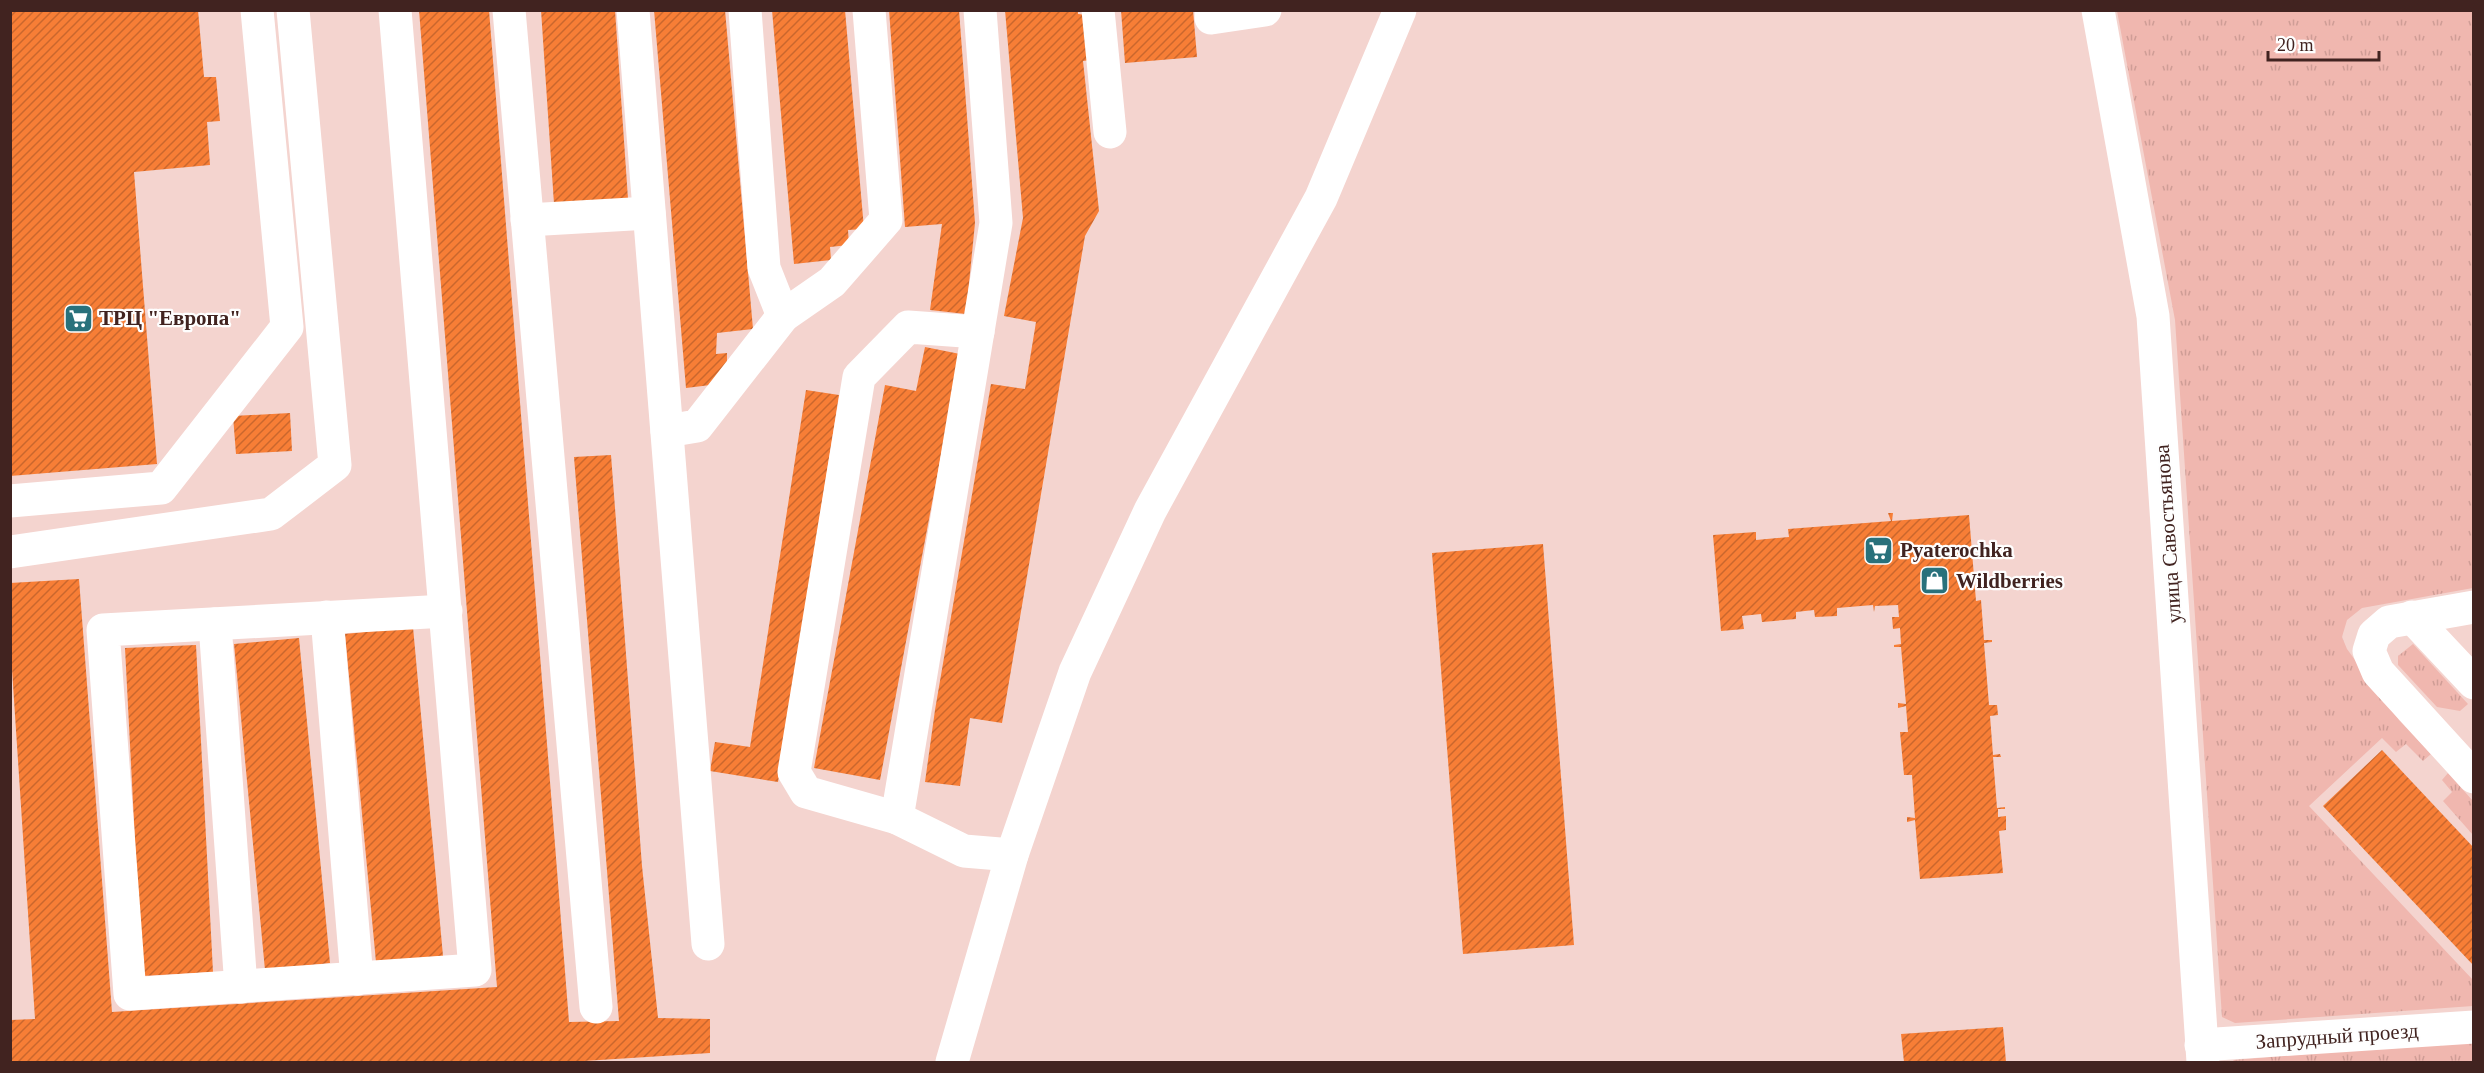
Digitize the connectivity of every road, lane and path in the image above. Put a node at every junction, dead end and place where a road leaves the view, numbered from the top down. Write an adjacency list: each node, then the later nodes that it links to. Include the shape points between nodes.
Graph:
1 (257, 10): 20 (street, via 286,327 161,488)
2 (293, 10): 21 (street, via 335,465 271,514)
3 (395, 10): 23 (street)
4 (508, 10): 16 (street)
5 (633, 10): 15 (street)
6 (745, 10): 17 (street, via 764,268)
7 (869, 10): 17 (street, via 886,220 832,282)
8 (980, 10): 18 (street, via 996,223)
9 (1098, 10): 14 (street)
10 (1211, 10): 11 (street, via 1211,18)
11 (1265, 10)
12 (1400, 10): 30 (street, via 1321,198 1150,511 1075,672)
13 (2098, 10): 36 (street, улица Савостьянова, via 2154,316)
14 (1110, 132)
15 (649, 213): 16 (street); 19 (street)
16 (527, 220): 34 (street)
17 (783, 316): 19 (street, via 697,426)
18 (978, 332): 29 (street); 29 (street, via 908,327 859,377 857,389 794,772 806,792)
19 (667, 431): 31 (street)
20 (10, 501)
21 (10, 552)
22 (2474, 607): 25 (street)
23 (446, 611): 24 (street); 32 (street, via 475,970)
24 (327, 617): 26 (street); 32 (street)
25 (2412, 617): 27 (street); 28 (street, via 2389,622 2374,635 2369,651 2378,672)
26 (215, 624): 33 (street); 33 (street, via 103,630 130,994)
27 (2474, 683)
28 (2474, 777)
29 (897, 818): 30 (street, via 964,851)
30 (1012, 855): 37 (street)
31 (708, 944)
32 (357, 979): 33 (street)
33 (241, 987)
34 (596, 1007)
35 (2474, 1027): 36 (street, Запрудный проезд)
36 (2202, 1054)
37 (952, 1062)

